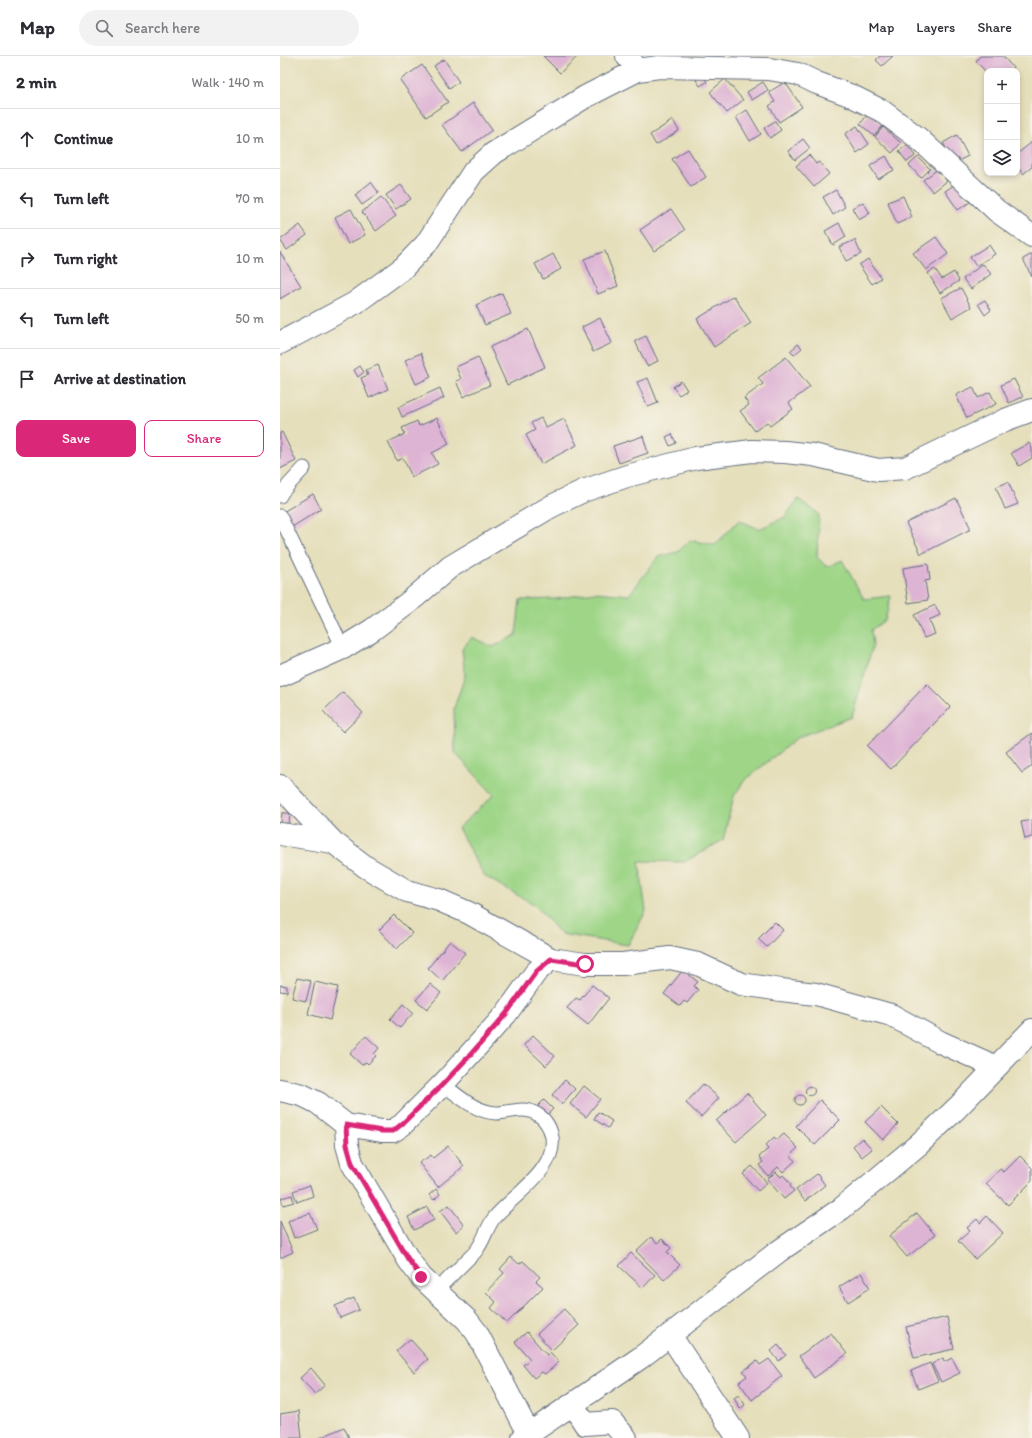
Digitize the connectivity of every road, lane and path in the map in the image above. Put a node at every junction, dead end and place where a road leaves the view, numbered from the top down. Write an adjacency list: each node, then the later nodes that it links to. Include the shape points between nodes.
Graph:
1 (713, 62): 2 (street, via 659,66); 3 (street, via 798,74 882,111 918,138 997,211)
2 (633, 63): 4 (street, via 494,153 474,171 426,244 403,268 354,303)
3 (1032, 236)
4 (280, 343)
5 (1032, 410): 9 (street, via 1005,420 905,468 878,470 812,455 752,451 696,458 627,476 583,491 550,507 450,567 402,608)
6 (304, 468): 7 (lane)
7 (280, 496)
8 (280, 516): 9 (lane)
9 (343, 648): 10 (street)
10 (280, 676)
11 (280, 786): 13 (street)
12 (280, 834): 13 (street)
13 (333, 842): 14 (street, via 366,867 407,891 439,900 469,913)
14 (551, 959): 16 (street, via 585,964 623,964 670,958 698,964 740,984 816,994 891,1015 940,1042); 17 (street, via 536,972 506,1014)
15 (1032, 1030): 16 (street)
16 (996, 1067): 21 (street, via 918,1145 841,1209 779,1251)
17 (443, 1084): 19 (street, via 393,1131); 20 (lane, via 480,1110 496,1113 520,1110 534,1113 551,1129 553,1141 552,1152 546,1164 495,1217 487,1227 478,1249)
18 (280, 1090): 19 (street, via 302,1095 318,1103)
19 (346, 1125): 20 (street, via 347,1145 352,1163 408,1259)
20 (436, 1292): 23 (street, via 467,1320 476,1333)
21 (670, 1335): 22 (street); 25 (street)
22 (573, 1405): 23 (street); 24 (street, via 585,1424 612,1422)
23 (526, 1436)
24 (626, 1438)
25 (738, 1438)

